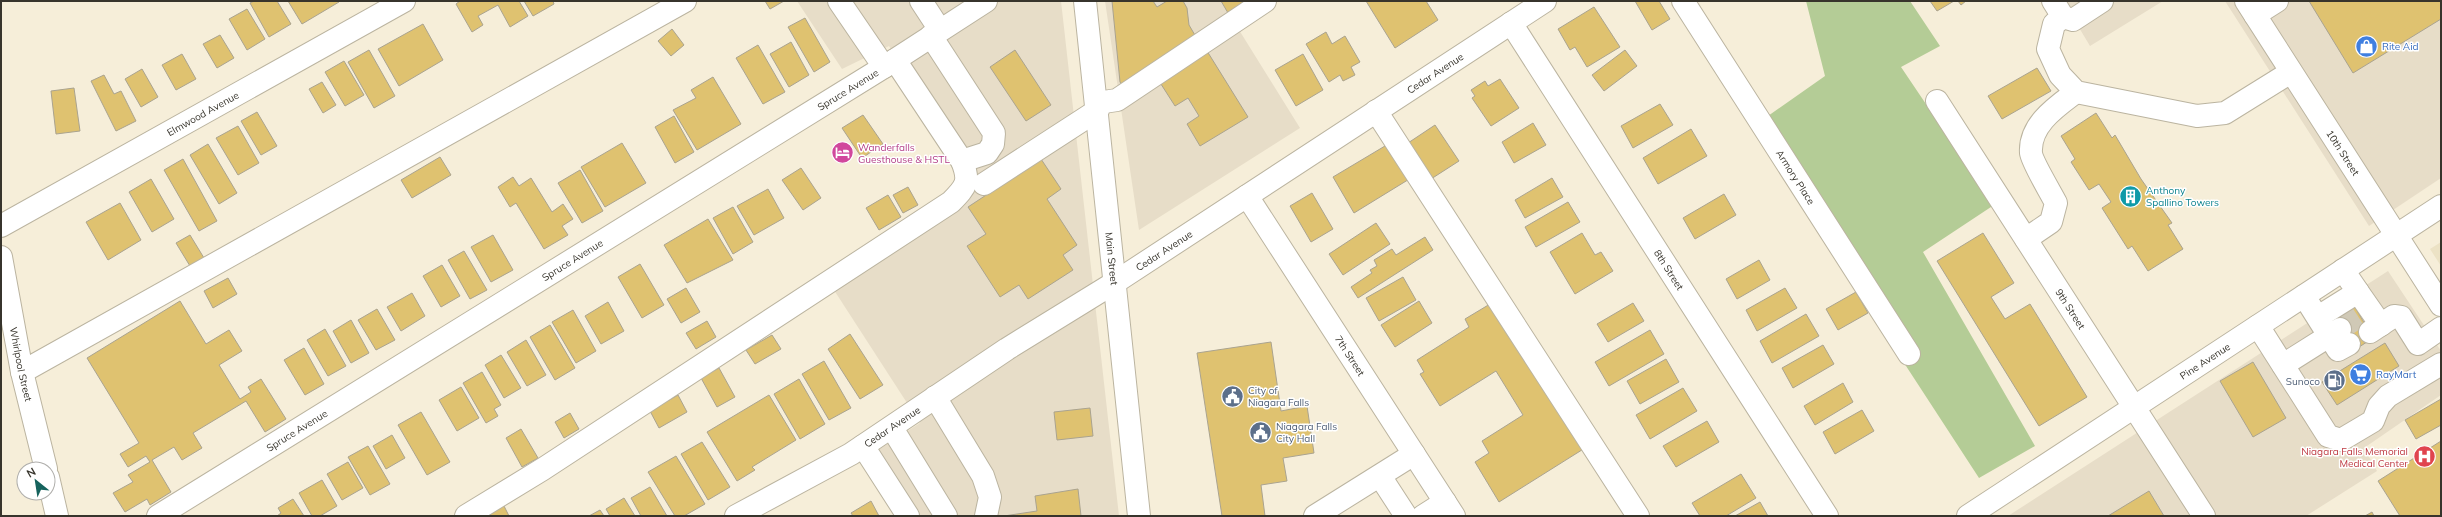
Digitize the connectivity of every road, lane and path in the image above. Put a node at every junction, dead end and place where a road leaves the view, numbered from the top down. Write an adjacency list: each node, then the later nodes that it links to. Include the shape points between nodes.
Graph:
1 (404, 1): 26 (street, Elmwood Avenue)
2 (685, 1): 41 (street)
3 (839, 1): 16 (street)
4 (921, 1): 15 (street)
5 (986, 1): 15 (street, Spruce Avenue)
6 (1085, 1): 20 (street, Main Street)
7 (1265, 1): 20 (street, via 1117,100)
8 (1545, 1): 14 (street, Cedar Avenue)
9 (1683, 1): 38 (street, Armory Place)
10 (2102, 1): 13 (street, via 2073,20)
11 (2276, 1): 12 (street)
12 (2250, 8): 17 (street, 10th Street)
13 (2058, 9): 18 (street, via 2048,49 2060,75)
14 (1511, 23): 21 (street, Cedar Avenue); 64 (street, 8th Street)
15 (936, 33): 16 (street, Spruce Avenue); 22 (street, via 994,133 993,144 987,153)
16 (889, 63): 22 (street); 52 (street, Spruce Avenue)
17 (2291, 72): 18 (street, via 2225,113 2197,116); 27 (street, 10th Street)
18 (2076, 92): 28 (street, via 2052,110 2034,134 2031,154 2056,203 2051,222)
19 (1937, 102): 28 (street, 9th Street)
20 (1097, 107): 23 (street); 31 (street, Main Street)
21 (1376, 111): 24 (street, Cedar Avenue); 63 (street)
22 (962, 161): 53 (street, via 968,175 964,190 951,202 543,469)
23 (984, 184)
24 (1247, 196): 31 (street, Cedar Avenue); 46 (street, 7th Street)
25 (2441, 206): 27 (street, Pine Avenue)
26 (1, 226)
27 (2396, 236): 30 (street, Pine Avenue); 34 (street, 10th Street)
28 (2026, 239): 43 (street, 9th Street)
29 (1, 257): 41 (street, Whirlpool Street)
30 (2343, 270): 32 (street); 33 (street, Pine Avenue)
31 (1114, 283): 42 (street, Cedar Avenue); 59 (street, Main Street)
32 (2358, 292): 35 (street); 37 (street, via 2370,321 2401,317 2418,344)
33 (2304, 296): 35 (street); 36 (street, Pine Avenue)
34 (2441, 305)
35 (2318, 317): 40 (street, via 2340,336)
36 (2258, 326): 40 (street); 43 (street, Pine Avenue)
37 (2439, 334)
38 (1909, 354)
39 (2441, 364): 40 (street, via 2388,396 2379,406 2373,420 2341,440 2328,436)
40 (2283, 365)
41 (22, 372): 47 (street, Whirlpool Street)
42 (935, 397): 44 (street, Cedar Avenue); 58 (street, via 983,476 990,498)
43 (2134, 408): 65 (street, Pine Avenue); 66 (street, 9th Street)
44 (892, 428): 45 (street, Cedar Avenue); 57 (street)
45 (857, 450): 54 (street, Cedar Avenue); 55 (street); 56 (street)
46 (1414, 454): 48 (street); 50 (street, 7th Street)
47 (44, 461)
48 (1380, 476): 60 (street); 61 (street)
49 (54, 501): 51 (street)
50 (1450, 509): 62 (street)
51 (58, 516)
52 (158, 516)
53 (466, 516)
54 (736, 516)
55 (891, 516)
56 (908, 516)
57 (946, 516)
58 (986, 516)
59 (1139, 516)
60 (1315, 516)
61 (1406, 516)
62 (1423, 516)
63 (1638, 516)
64 (1827, 516)
65 (1968, 516)
66 (2204, 516)

